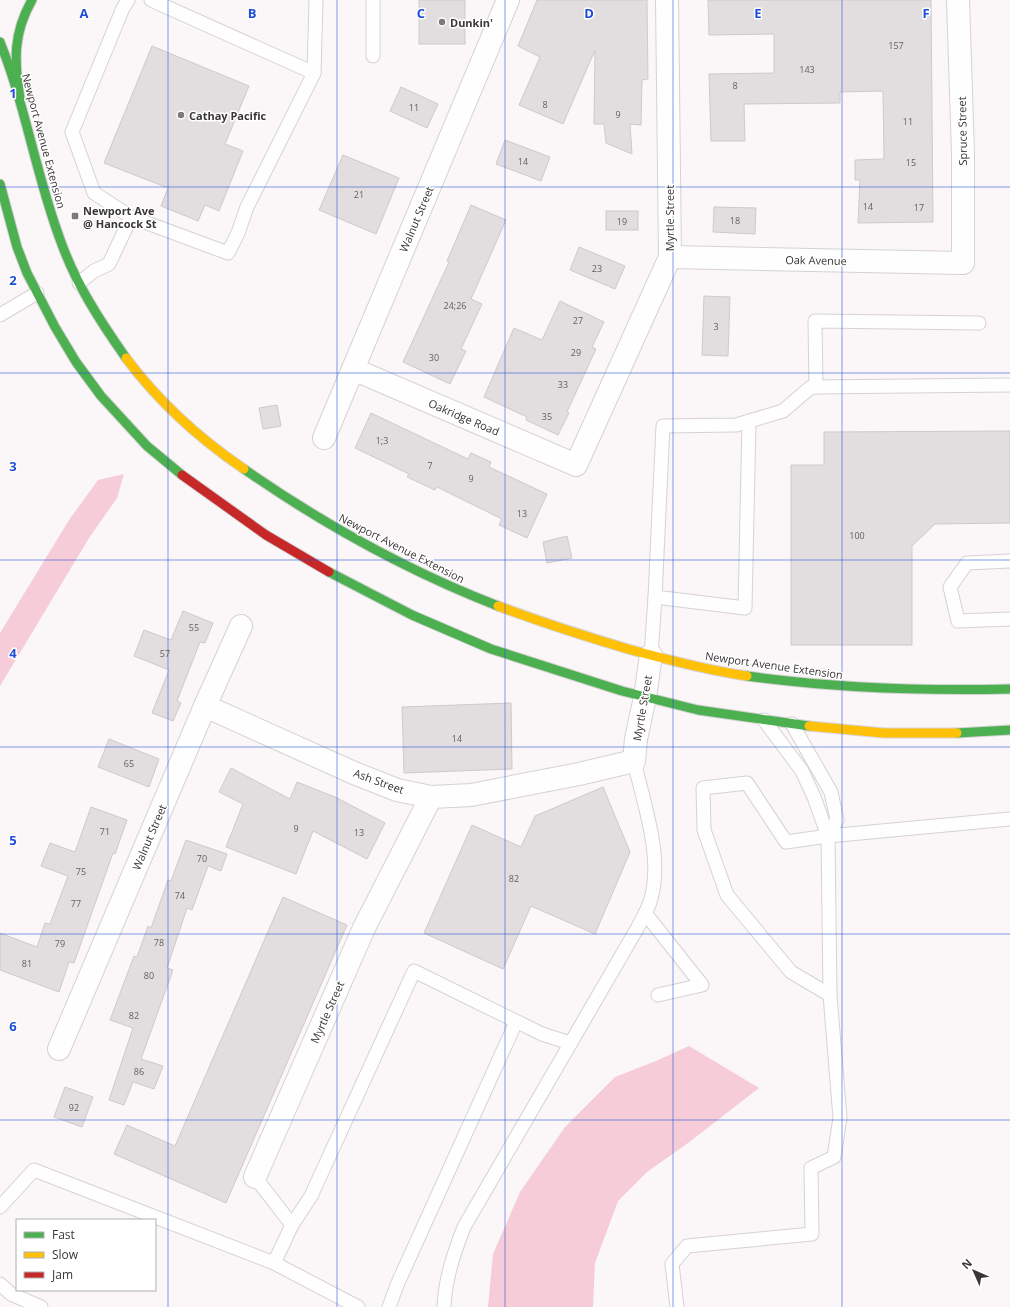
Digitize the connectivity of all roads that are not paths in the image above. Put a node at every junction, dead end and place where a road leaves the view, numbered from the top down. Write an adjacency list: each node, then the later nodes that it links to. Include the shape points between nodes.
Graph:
1 (32, 0): 12 (main road, via 23,15 16,43)
2 (128, 0): 14 (lane, via 72,132 94,193)
3 (151, 0): 11 (lane)
4 (316, 0): 11 (lane)
5 (373, 0): 10 (lane)
6 (508, 0): 21 (street, Walnut Street)
7 (667, 0): 15 (street, Myrtle Street)
8 (958, 0): 16 (street, Spruce Street, via 963,154)
9 (0, 42): 12 (main road, Newport Avenue Extension)
10 (373, 56)
11 (314, 73): 14 (lane, via 247,207 228,253)
12 (20, 98): 17 (main road, Newport Avenue Extension, via 52,214)
13 (0, 184): 18 (main road, via 17,247)
14 (131, 217): 17 (lane, via 109,264 94,271)
15 (670, 257): 16 (street, Oak Avenue); 26 (street, Myrtle Street)
16 (963, 263)
17 (79, 284): 31 (main road, Newport Avenue Extension, via 103,325 154,391 196,433 262,483 367,546 463,592 542,623)
18 (37, 292): 19 (lane); 33 (main road, via 54,327 83,372 127,425 182,475 266,535 302,558 362,590 453,633 504,653)
19 (0, 315)
20 (979, 323): 23 (lane, via 815,321)
21 (353, 369): 25 (street, Walnut Street); 26 (street, Oakridge Road)
22 (1010, 385): 23 (lane)
23 (816, 387): 24 (lane, via 811,387 784,411)
24 (749, 421): 28 (lane, via 736,425 663,426); 28 (lane, via 745,608)
25 (324, 438)
26 (576, 465)
27 (1010, 562): 29 (lane, via 967,563 950,586 958,621)
28 (655, 597): 31 (lane)
29 (1010, 620)
30 (240, 626): 34 (street, Walnut Street)
31 (651, 655): 32 (main road, Newport Avenue Extension, via 719,671 861,689); 33 (street, Myrtle Street)
32 (1010, 689)
33 (645, 697): 35 (main road, via 698,710); 38 (street, Myrtle Street)
34 (205, 706): 39 (street, Ash Street, via 354,773 397,790); 47 (street, Walnut Street)
35 (764, 720): 36 (main road); 41 (lane, via 802,772)
36 (792, 724): 37 (main road, via 891,733); 41 (lane, via 831,792 837,820)
37 (1010, 730)
38 (634, 761): 39 (street, Ash Street, via 471,795); 42 (lane, via 654,846 656,876)
39 (431, 796): 48 (street, Myrtle Street, via 364,928)
40 (1010, 819): 41 (lane)
41 (828, 836): 44 (lane); 44 (lane, via 786,842 748,783 703,788 704,830 727,895 791,972)
42 (645, 913): 43 (lane, via 702,985); 46 (lane)
43 (658, 995)
44 (830, 995): 57 (lane, via 840,1118 834,1157 812,1168 812,1234 688,1246 672,1264)
45 (516, 1022): 46 (lane); 50 (lane, via 414,972 311,1196); 55 (lane)
46 (570, 1044): 56 (lane, via 464,1227 451,1262)
47 (59, 1049)
48 (255, 1177): 50 (lane, Myrtle Street)
49 (0, 1207): 51 (lane, via 34,1170)
50 (292, 1225): 51 (lane)
51 (274, 1263): 54 (lane)
52 (0, 1284): 53 (lane, via 11,1294)
53 (41, 1307)
54 (358, 1307)
55 (389, 1307)
56 (444, 1307)
57 (677, 1307)

